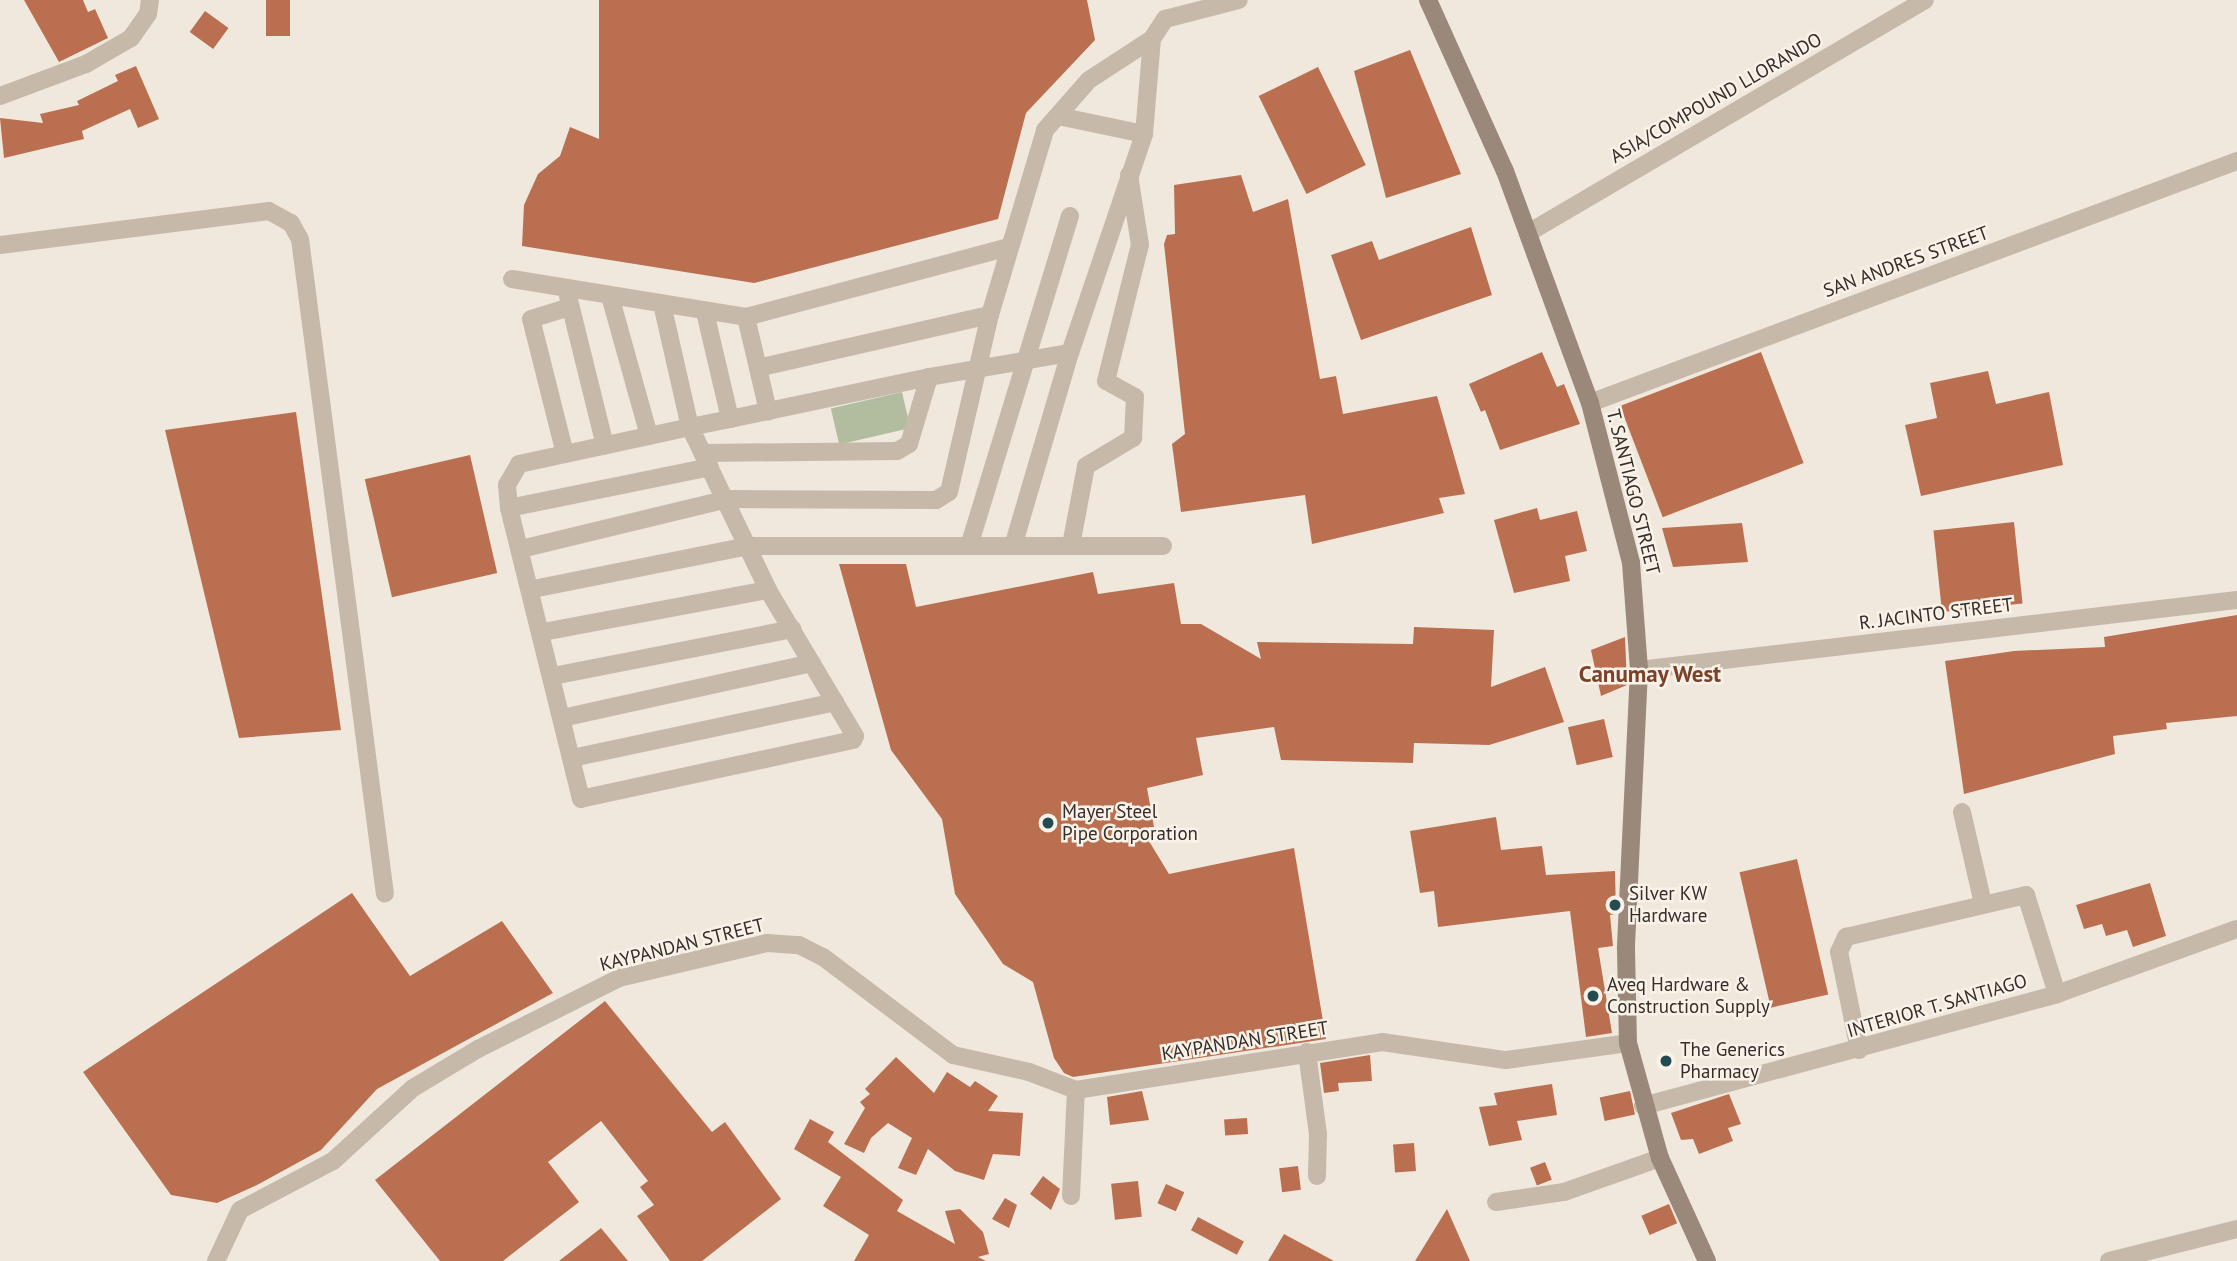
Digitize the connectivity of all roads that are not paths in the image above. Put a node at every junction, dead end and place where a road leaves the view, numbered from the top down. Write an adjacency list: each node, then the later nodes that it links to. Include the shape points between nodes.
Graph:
1 (150, 0): 6 (street, via 148,14 131,38 86,64)
2 (1240, 0): 5 (street, via 1164,19)
3 (1428, 0): 12 (main road, T. SANTIAGO STREET)
4 (1925, 0): 12 (street, ASIA/COMPOUND LLORANDO)
5 (1152, 39): 7 (street, via 1089,80); 8 (street)
6 (0, 96)
7 (1058, 116): 8 (street); 14 (street, via 1045,130)
8 (1144, 134): 10 (street)
9 (2237, 161): 28 (street, SAN ANDRES STREET)
10 (1129, 176): 23 (street); 40 (street, via 1140,246 1106,381 1135,397 1133,438 1086,466)
11 (1070, 216): 24 (street)
12 (1528, 233): 28 (main road, T. SANTIAGO STREET)
13 (0, 245): 56 (street, via 270,211 291,223 300,239)
14 (1010, 247): 21 (street); 22 (street)
15 (512, 279): 16 (street)
16 (566, 288): 17 (street); 19 (street)
17 (610, 296): 18 (street); 32 (street)
18 (662, 304): 20 (street); 31 (street)
19 (570, 307): 33 (street); 34 (street, via 531,318)
20 (705, 312): 22 (street); 30 (street)
21 (990, 315): 25 (street); 26 (street)
22 (746, 317): 25 (street)
23 (1070, 353): 24 (street); 39 (street)
24 (1026, 359): 26 (street); 38 (street)
25 (758, 368): 29 (street)
26 (979, 368): 27 (street); 36 (street, via 949,492 936,500)
27 (929, 377): 29 (street); 35 (street, via 909,444 897,451)
28 (1590, 403): 50 (main road, T. SANTIAGO STREET, via 1631,563)
29 (768, 411): 30 (street)
30 (730, 419): 31 (street)
31 (690, 427): 32 (street); 35 (street)
32 (649, 436): 33 (street)
33 (605, 446): 34 (street)
34 (565, 454): 37 (street, via 519,464 507,485)
35 (707, 460): 36 (street); 37 (street)
36 (727, 499): 41 (street); 43 (street)
37 (509, 508): 43 (street)
38 (970, 543): 39 (street); 41 (street)
39 (1013, 543): 40 (street)
40 (1071, 545): 42 (street)
41 (748, 546): 44 (street); 45 (street)
42 (1163, 546)
43 (521, 549): 44 (street)
44 (533, 589): 48 (street)
45 (768, 590): 47 (street); 48 (street)
46 (2237, 600): 50 (street, R. JACINTO STREET)
47 (792, 629): 49 (street); 51 (street)
48 (543, 632): 51 (street)
49 (812, 663): 52 (street); 53 (street)
50 (1639, 670): 60 (main road, T. SANTIAGO STREET, via 1626,936)
51 (553, 677): 53 (street)
52 (835, 702): 54 (street); 54 (street, via 854,728 853,740 581,799)
53 (562, 718): 54 (street)
54 (572, 758)
55 (1962, 812): 57 (street)
56 (385, 894)
57 (1983, 904): 59 (street, via 2022,894 2030,898); 61 (street, via 1846,937 1840,943)
58 (2237, 929): 59 (street, INTERIOR T. SANTIAGO)
59 (2057, 995): 61 (street, INTERIOR T. SANTIAGO)
60 (1628, 1043): 62 (street, KAYPANDAN STREET, via 1506,1060 1382,1042); 64 (main road, T. SANTIAGO STREET)
61 (1860, 1050): 64 (street, INTERIOR T. SANTIAGO)
62 (1307, 1052): 63 (street, KAYPANDAN STREET); 66 (street, via 1318,1134)
63 (1076, 1090): 67 (street); 70 (street, KAYPANDAN STREET, via 1029,1072 953,1055 824,957 799,945 767,943 619,978 478,1049 413,1088 333,1161 240,1210)
64 (1643, 1106): 65 (main road, T. SANTIAGO STREET)
65 (1660, 1158): 68 (street, via 1564,1192); 71 (main road, T. SANTIAGO STREET)
66 (1317, 1176)
67 (1071, 1196)
68 (1496, 1202)
69 (2237, 1229): 72 (street)
70 (216, 1261)
71 (1707, 1261)
72 (2109, 1261)

